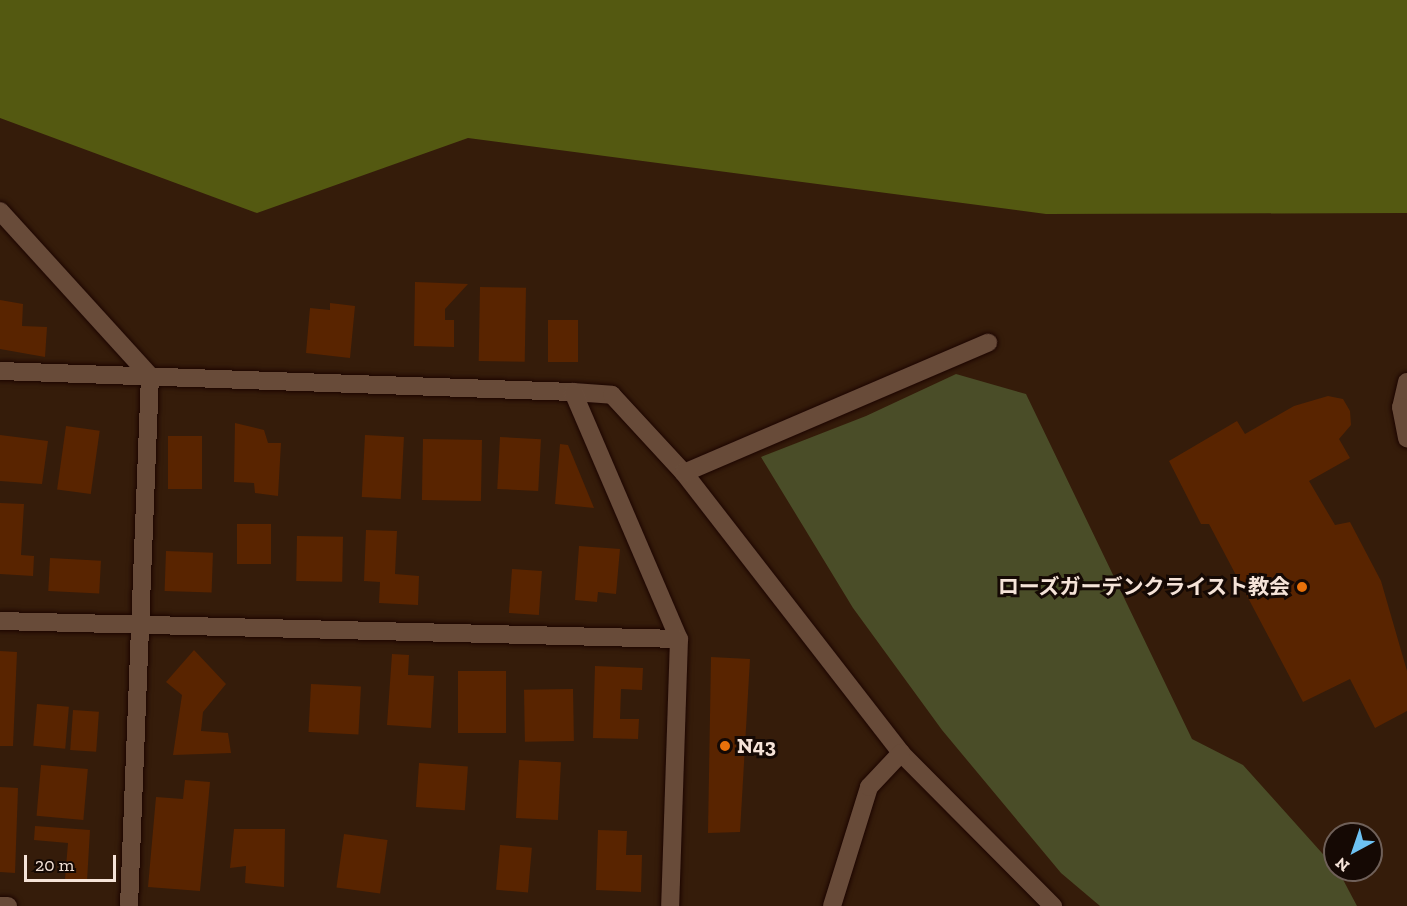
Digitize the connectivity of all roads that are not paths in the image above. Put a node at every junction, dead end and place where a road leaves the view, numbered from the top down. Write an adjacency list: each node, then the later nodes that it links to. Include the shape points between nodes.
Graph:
1 (0, 211): 4 (street)
2 (988, 344): 8 (street)
3 (0, 371): 4 (street)
4 (150, 376): 6 (street); 10 (street)
5 (1407, 382): 7 (street, via 1401,407)
6 (573, 392): 8 (street, via 612,395); 11 (street)
7 (1407, 438)
8 (684, 473): 12 (street)
9 (0, 621): 10 (street)
10 (140, 626): 11 (street); 15 (street)
11 (679, 639): 16 (street)
12 (901, 753): 17 (street, via 869,787); 18 (street)
13 (0, 906): 14 (street)
14 (8, 906)
15 (129, 906)
16 (670, 906)
17 (832, 906)
18 (1053, 906)

